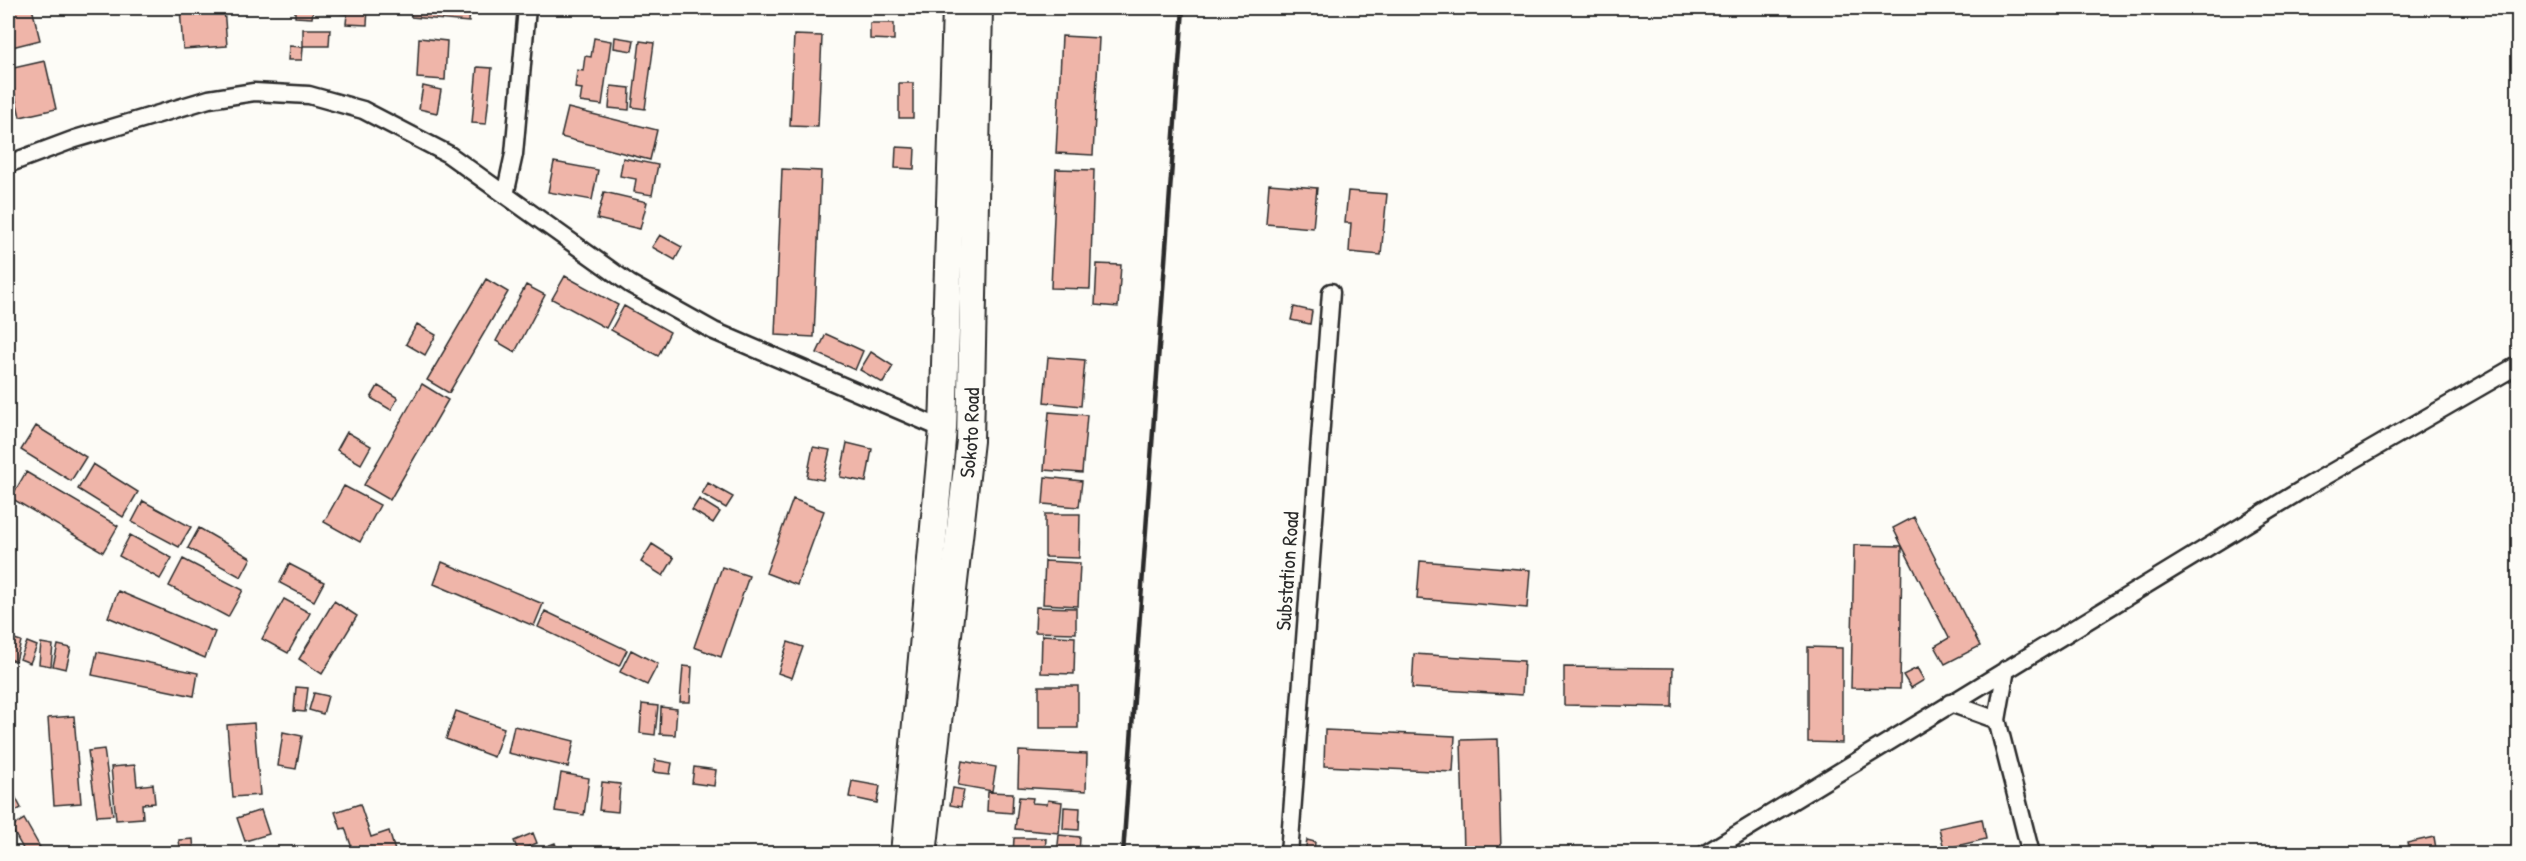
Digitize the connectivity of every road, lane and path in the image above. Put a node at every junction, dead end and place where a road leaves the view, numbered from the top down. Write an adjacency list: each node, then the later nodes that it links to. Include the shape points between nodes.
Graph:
1 (526, 8): 5 (street, via 514,154)
2 (956, 8): 8 (main road, Sokoto Road)
3 (979, 8): 13 (main road, Sokoto Road, via 970,441)
4 (8, 164): 5 (street, via 75,139 209,99 254,92 309,95 363,110 448,154)
5 (505, 195): 8 (street, via 630,284 714,331)
6 (1331, 292): 14 (street, Substation Road)
7 (2518, 365): 9 (street, via 2303,489)
8 (943, 429): 12 (main road, Sokoto Road)
9 (2006, 669): 10 (street); 11 (street)
10 (1950, 703): 11 (street); 15 (street)
11 (1997, 720): 16 (street)
12 (904, 854)
13 (923, 854)
14 (1289, 854)
15 (1705, 854)
16 (2031, 854)

